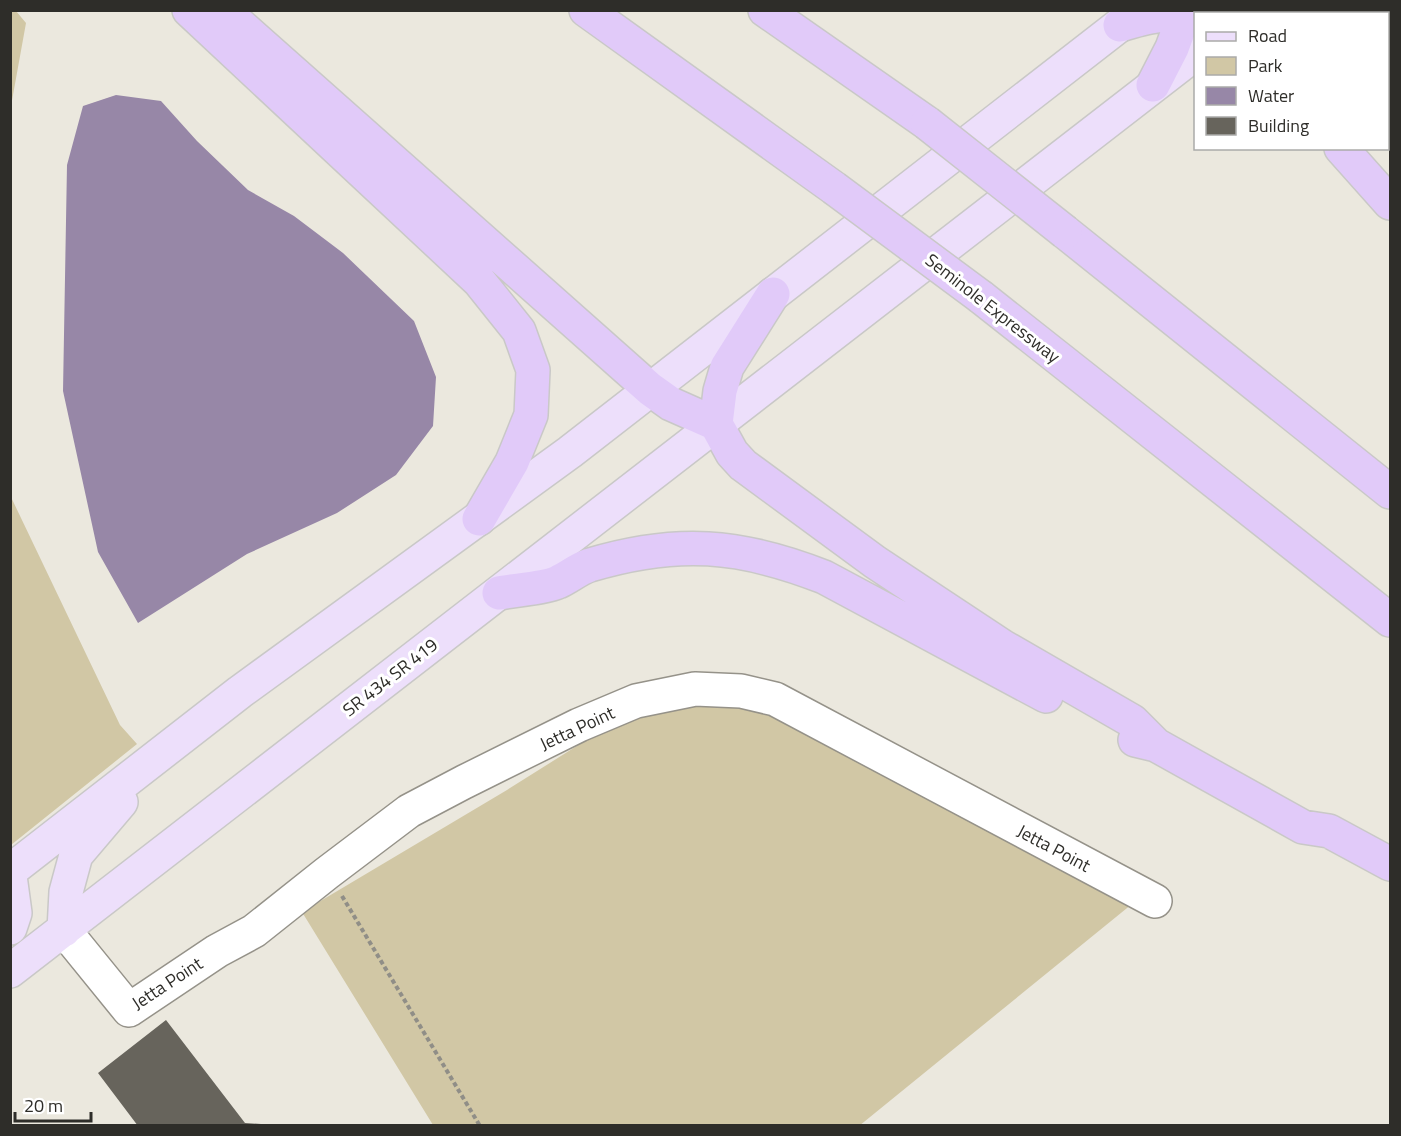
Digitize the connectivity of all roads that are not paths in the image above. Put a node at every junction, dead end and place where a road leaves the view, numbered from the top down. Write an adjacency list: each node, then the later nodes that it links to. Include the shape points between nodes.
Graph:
1 (189, 10): 15 (highway, via 479,281 519,331 532,370 531,415 512,462)
2 (223, 10): 12 (highway)
3 (586, 10): 17 (highway, Seminole Expressway, bridge, via 981,297)
4 (765, 10): 14 (highway, bridge, via 927,123)
5 (1189, 15): 6 (highway); 8 (highway)
6 (1130, 18): 11 (main road)
7 (1194, 54): 8 (main road, SR 434 SR 419)
8 (1153, 85): 13 (main road, SR 434 SR 419)
9 (1343, 150): 10 (highway)
10 (1390, 203)
11 (773, 294): 12 (main road); 13 (highway, via 727,367)
12 (650, 389): 13 (highway, via 671,404); 15 (main road)
13 (716, 424): 16 (main road, SR 434 SR 419); 18 (highway, via 743,465 812,517 966,623 1131,721)
14 (1390, 492)
15 (479, 519): 19 (main road)
16 (499, 592): 18 (highway, via 556,584 586,566 659,549 727,549 760,556 824,577 1124,738); 27 (main road, SR 434 SR 419)
17 (1390, 620)
18 (1156, 745): 20 (highway)
19 (163, 752): 22 (main road); 27 (main road, via 76,855 66,892)
20 (1303, 827): 21 (highway, via 1329,831); 24 (highway, via 1317,844)
21 (1390, 864)
22 (10, 871)
23 (10, 876): 26 (main road, via 15,913)
24 (1390, 888)
25 (1155, 902): 27 (street, Jetta Point, via 775,699 741,691 695,689 636,701 579,725 409,811 254,931 129,1010)
26 (10, 928)
27 (64, 930): 28 (main road, SR 434 SR 419)
28 (10, 971)

